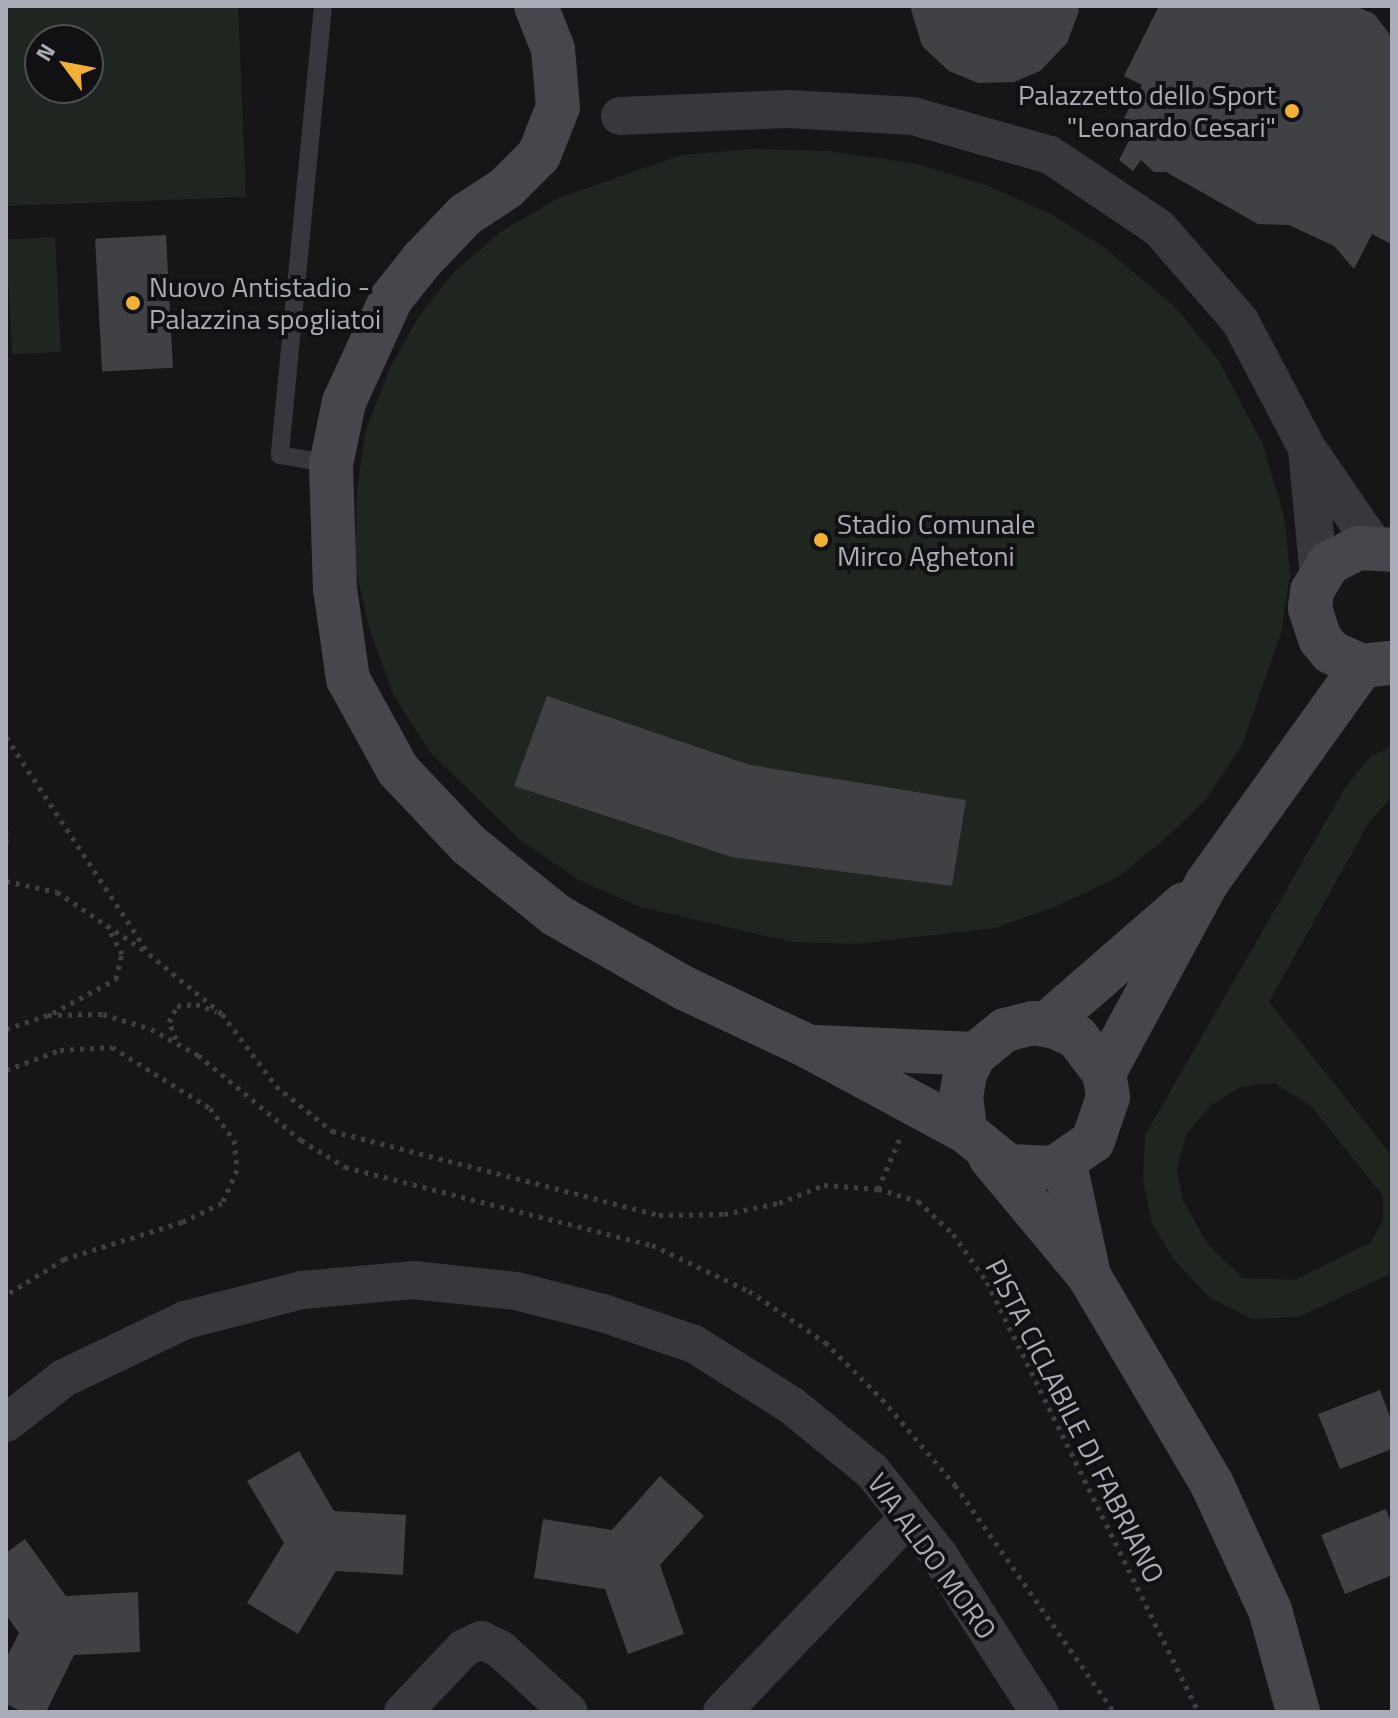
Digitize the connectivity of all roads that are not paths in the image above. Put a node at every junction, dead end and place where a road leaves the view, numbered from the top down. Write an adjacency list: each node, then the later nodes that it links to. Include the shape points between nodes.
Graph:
1 (323, 6): 5 (lane, via 280,455)
2 (536, 6): 5 (street, via 553,49 558,107 539,155 506,188 465,215 391,299 344,402)
3 (620, 116): 4 (street, via 788,109 913,116 1050,155 1169,240 1240,321)
4 (1307, 448): 6 (street); 7 (street)
5 (331, 464): 13 (street, via 335,588 348,679 398,770 469,845 556,915 684,988)
6 (1383, 548): 7 (street, via 1342,553)
7 (1319, 576): 8 (street, via 1310,608)
8 (1320, 639): 9 (street, via 1346,661); 10 (street)
9 (1377, 664): 10 (street)
10 (1296, 758): 11 (street)
11 (1206, 884): 12 (street); 15 (street)
12 (1045, 1025): 14 (street, via 1005,1030); 15 (street, via 1077,1037)
13 (807, 1046): 14 (street); 16 (street)
14 (975, 1054): 16 (street, via 961,1096)
15 (1104, 1073): 17 (street, via 1104,1120 1093,1141)
16 (977, 1143): 17 (street, via 1030,1171); 18 (street)
17 (1065, 1164): 18 (street)
18 (1089, 1276): 25 (street, via 1211,1482 1270,1610)
19 (6, 1423): 20 (street, VIA ALDO MORO, via 64,1378 185,1320 302,1290 413,1280 516,1291 694,1344 791,1405 872,1471)
20 (909, 1517): 23 (street); 24 (street, VIA ALDO MORO)
21 (403, 1712): 22 (street, via 464,1648 481,1640 500,1649)
22 (569, 1712)
23 (722, 1712)
24 (1039, 1712)
25 (1298, 1712)

